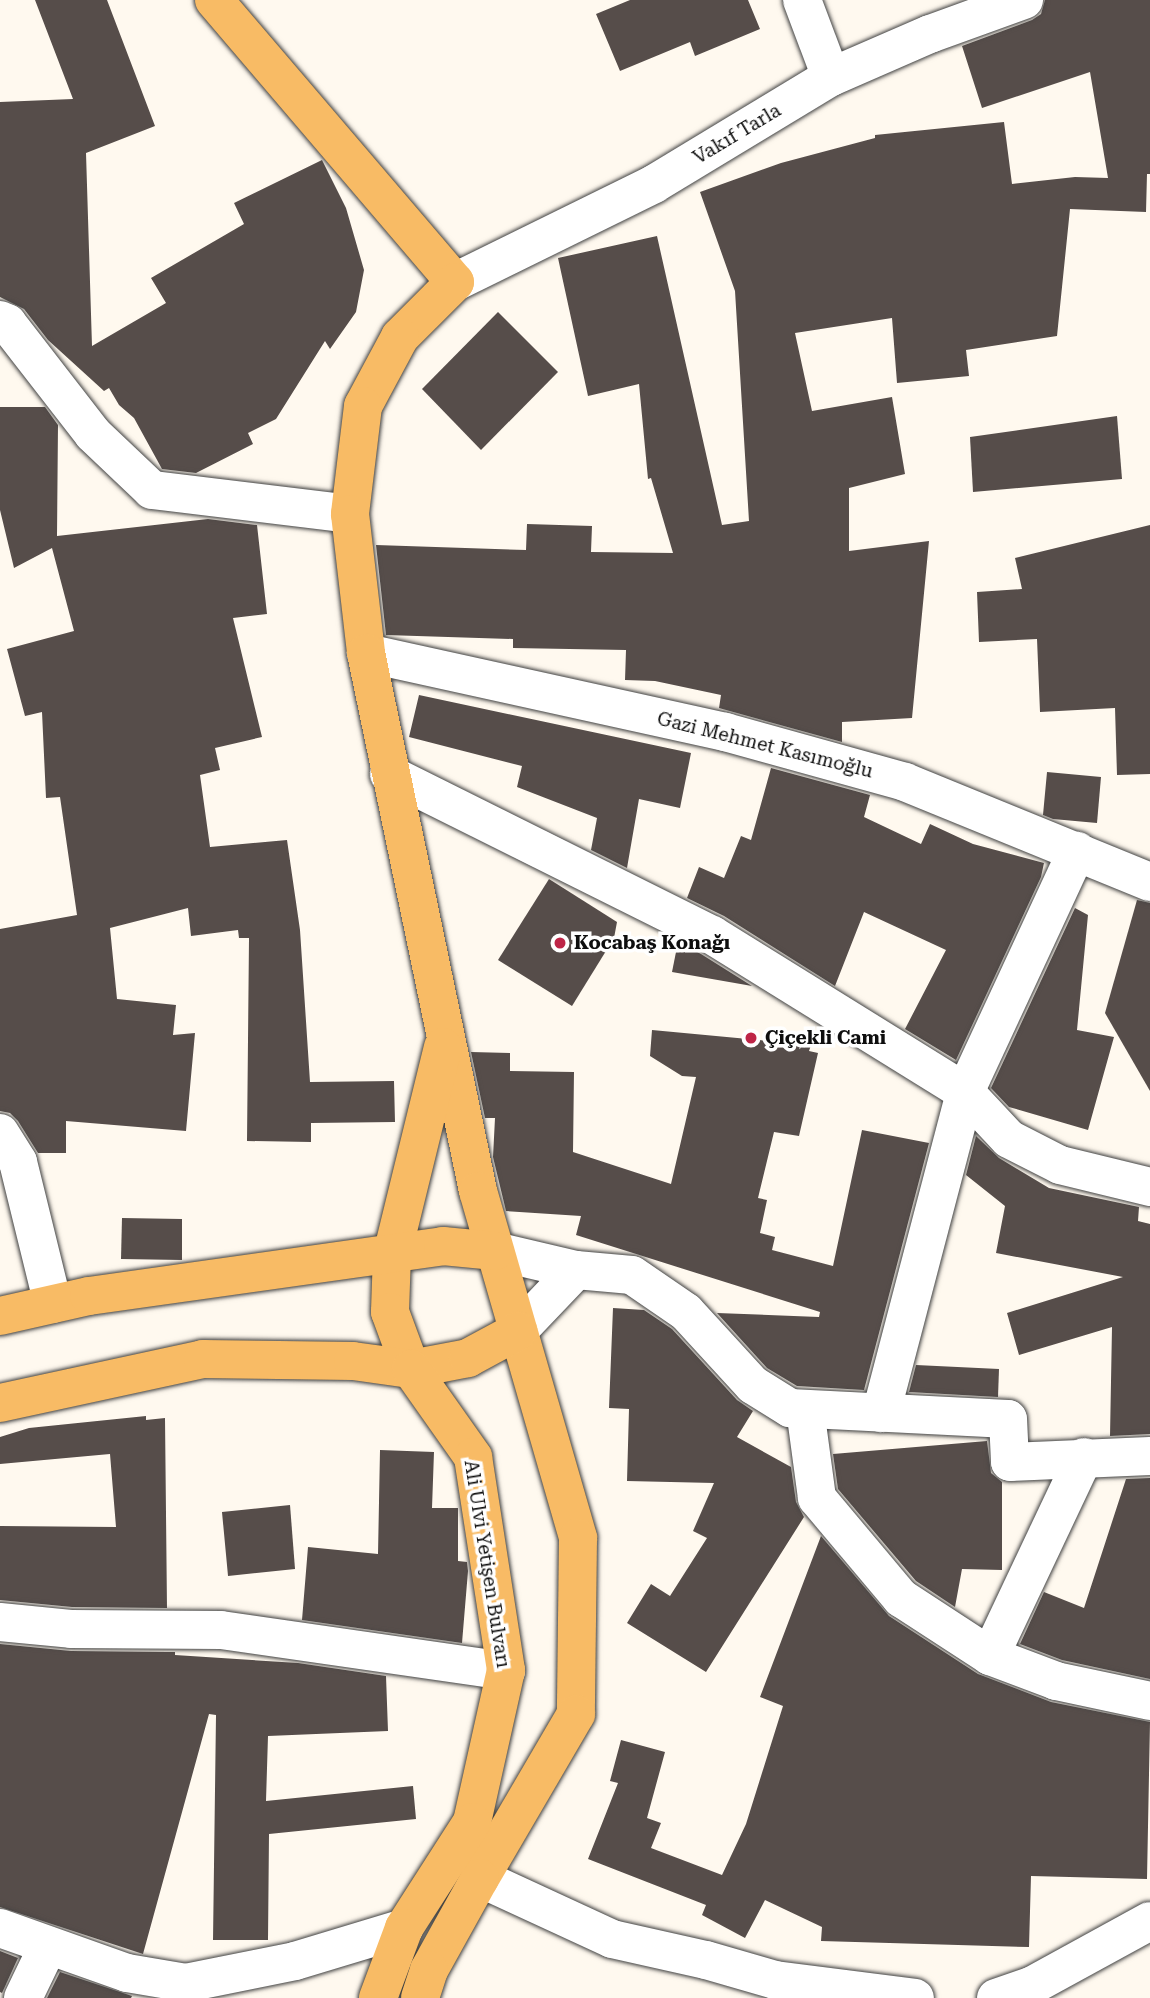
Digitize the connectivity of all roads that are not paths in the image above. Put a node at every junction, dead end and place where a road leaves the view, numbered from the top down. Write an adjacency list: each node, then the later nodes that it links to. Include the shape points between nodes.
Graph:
1 (214, 0): 5 (main road)
2 (802, 0): 4 (street)
3 (1024, 0): 4 (street, Vakıf Tarla, via 929,34)
4 (831, 77): 5 (street, Vakıf Tarla, via 654,184)
5 (456, 282): 7 (main road, via 400,338 363,407)
6 (0, 320): 7 (street, via 7,323 93,434 152,489)
7 (350, 514): 8 (main road)
8 (366, 653): 9 (main road); 10 (street, Gazi Mehmet Kasımoğlu, via 725,732 880,775)
9 (389, 774): 12 (main road); 13 (street, via 712,935)
10 (1077, 851): 11 (street, Gazi Mehmet Kasımoğlu); 13 (street)
11 (1150, 882)
12 (445, 1038): 16 (main road); 17 (main road)
13 (965, 1092): 15 (street, via 1009,1139 1060,1165); 25 (street)
14 (0, 1133): 19 (street, via 18,1162)
15 (1150, 1187)
16 (495, 1251): 17 (main road, via 443,1246); 18 (street); 21 (main road)
17 (392, 1254): 19 (main road); 22 (main road, via 390,1312)
18 (576, 1270): 21 (street); 24 (street, via 632,1275 686,1312 753,1385 790,1408)
19 (53, 1304): 20 (main road)
20 (0, 1316)
21 (518, 1331): 22 (main road, via 468,1358); 32 (main road, via 578,1538 576,1714)
22 (411, 1369): 23 (main road, via 353,1361 203,1359); 30 (main road, Ali Ulvi Yetişen Bulvarı, via 473,1457)
23 (0, 1403)
24 (805, 1409): 25 (street); 29 (street, via 817,1498 901,1598)
25 (881, 1413): 27 (street, via 1008,1419 1010,1462)
26 (1150, 1456): 27 (street)
27 (1084, 1457): 29 (street)
28 (0, 1622): 30 (street, via 71,1629 221,1630)
29 (990, 1656): 31 (street, via 1056,1681)
30 (506, 1671): 35 (main road, Ali Ulvi Yetişen Bulvarı, via 472,1822)
31 (1150, 1701)
32 (480, 1878): 39 (main road, via 429,1970); 40 (street, via 612,1939 706,1959 775,1980)
33 (1150, 1921): 41 (street, via 1032,1985)
34 (0, 1928): 36 (street)
35 (404, 1928): 36 (street, via 295,1961 186,1983 127,1973); 38 (main road, Ali Ulvi Yetişen Bulvarı)
36 (48, 1946): 37 (street)
37 (23, 1998)
38 (378, 1998)
39 (420, 1998)
40 (915, 1998)
41 (996, 1998)

